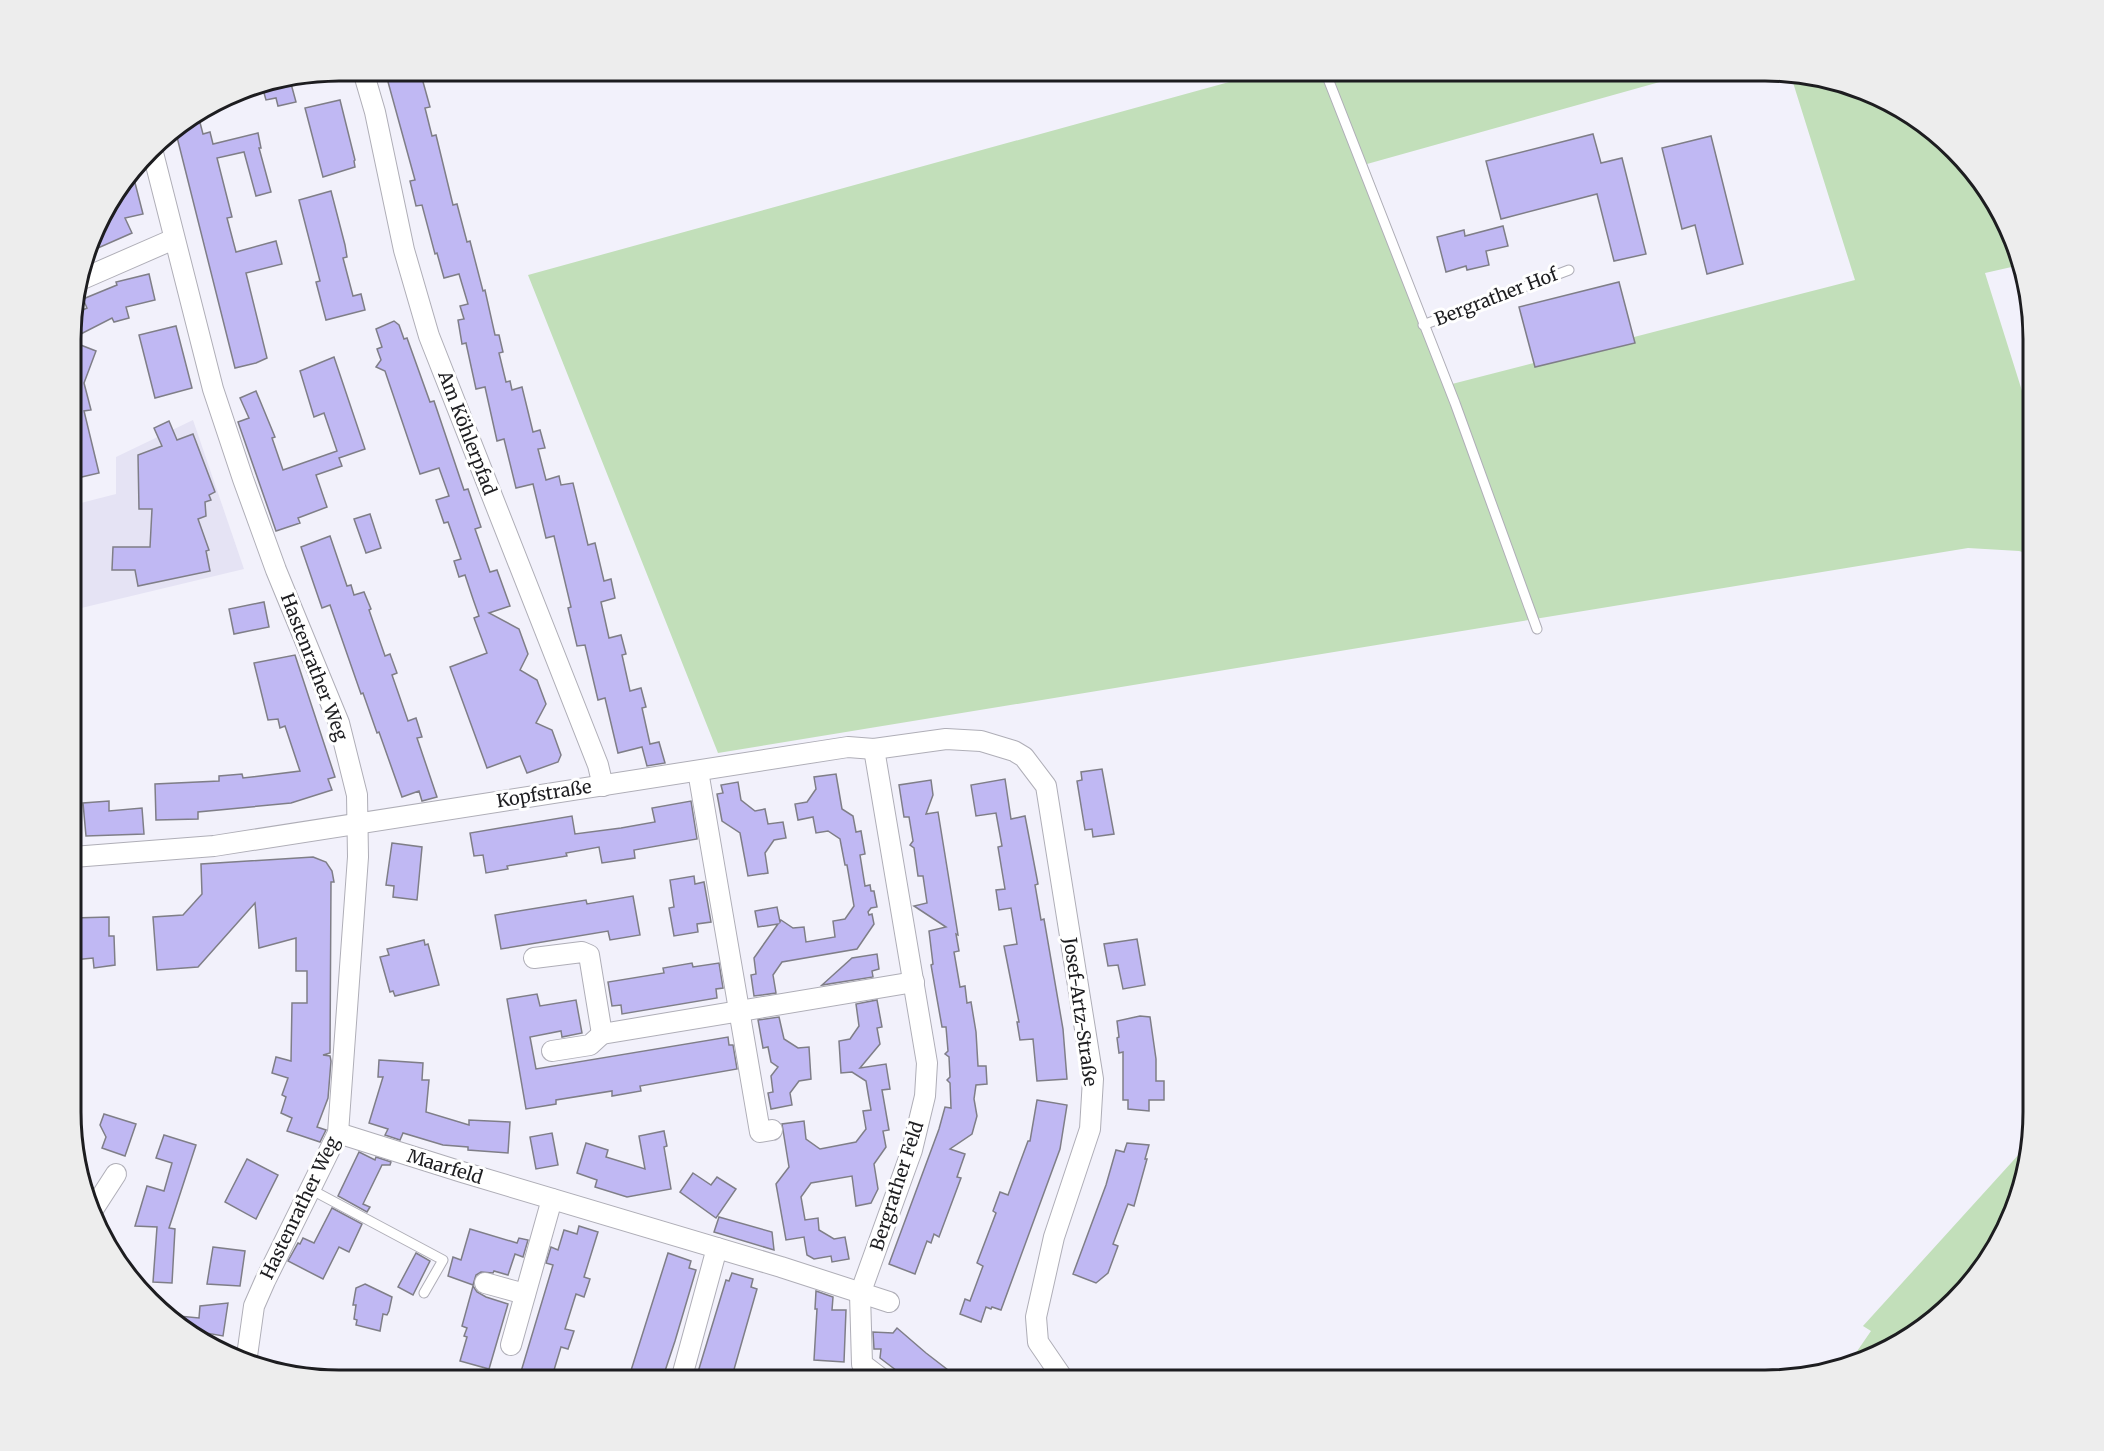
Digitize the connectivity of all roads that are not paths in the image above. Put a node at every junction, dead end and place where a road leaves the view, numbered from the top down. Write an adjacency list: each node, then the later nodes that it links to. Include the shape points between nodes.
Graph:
1 (366, 81): 12 (street, Am Köhlerpfad, via 404,250 429,336)
2 (1329, 81): 7 (lane)
3 (155, 159): 4 (street, Hastenrather Weg)
4 (174, 239): 6 (street); 13 (street, Hastenrather Weg, via 213,389 243,479 339,723 357,795)
5 (1569, 270): 7 (lane, Bergrather Hof)
6 (89, 276)
7 (1423, 325): 8 (lane)
8 (1537, 630)
9 (874, 749): 10 (street, Kopfstraße, via 946,739 981,741); 11 (street, Kopfstraße, via 848,747); 16 (street, Bergrather Feld)
10 (1014, 751): 36 (street, Josef-Artz-Straße, via 1024,757 1046,786 1093,1079 1090,1129 1054,1237 1036,1317 1038,1342)
11 (698, 771): 12 (street, Kopfstraße); 17 (street)
12 (603, 786): 13 (street, Kopfstraße)
13 (358, 824): 14 (street, Kopfstraße, via 214,846); 21 (street, Hastenrather Weg)
14 (81, 856)
15 (534, 958): 18 (street, via 582,952 589,955)
16 (914, 982): 17 (street); 29 (street, Bergrather Feld, via 927,1063 925,1096 912,1150)
17 (739, 1012): 18 (street); 20 (street, via 760,1132)
18 (602, 1034): 19 (street, via 590,1045)
19 (552, 1051)
20 (772, 1130)
21 (338, 1133): 23 (street, Hastenrather Weg); 24 (street, Maarfeld)
22 (116, 1174): 25 (street)
23 (310, 1189): 28 (lane, via 443,1260); 33 (street, Hastenrather Weg, via 254,1306)
24 (552, 1199): 26 (street, Maarfeld); 30 (street)
25 (97, 1201)
26 (717, 1248): 29 (street, Maarfeld); 34 (street)
27 (485, 1283): 30 (street)
28 (424, 1293)
29 (860, 1293): 31 (street, Maarfeld); 35 (street, Bergrather Feld, via 862,1364)
30 (525, 1294): 32 (street)
31 (889, 1302)
32 (511, 1345)
33 (247, 1353)
34 (684, 1370)
35 (870, 1370)
36 (1057, 1370)

